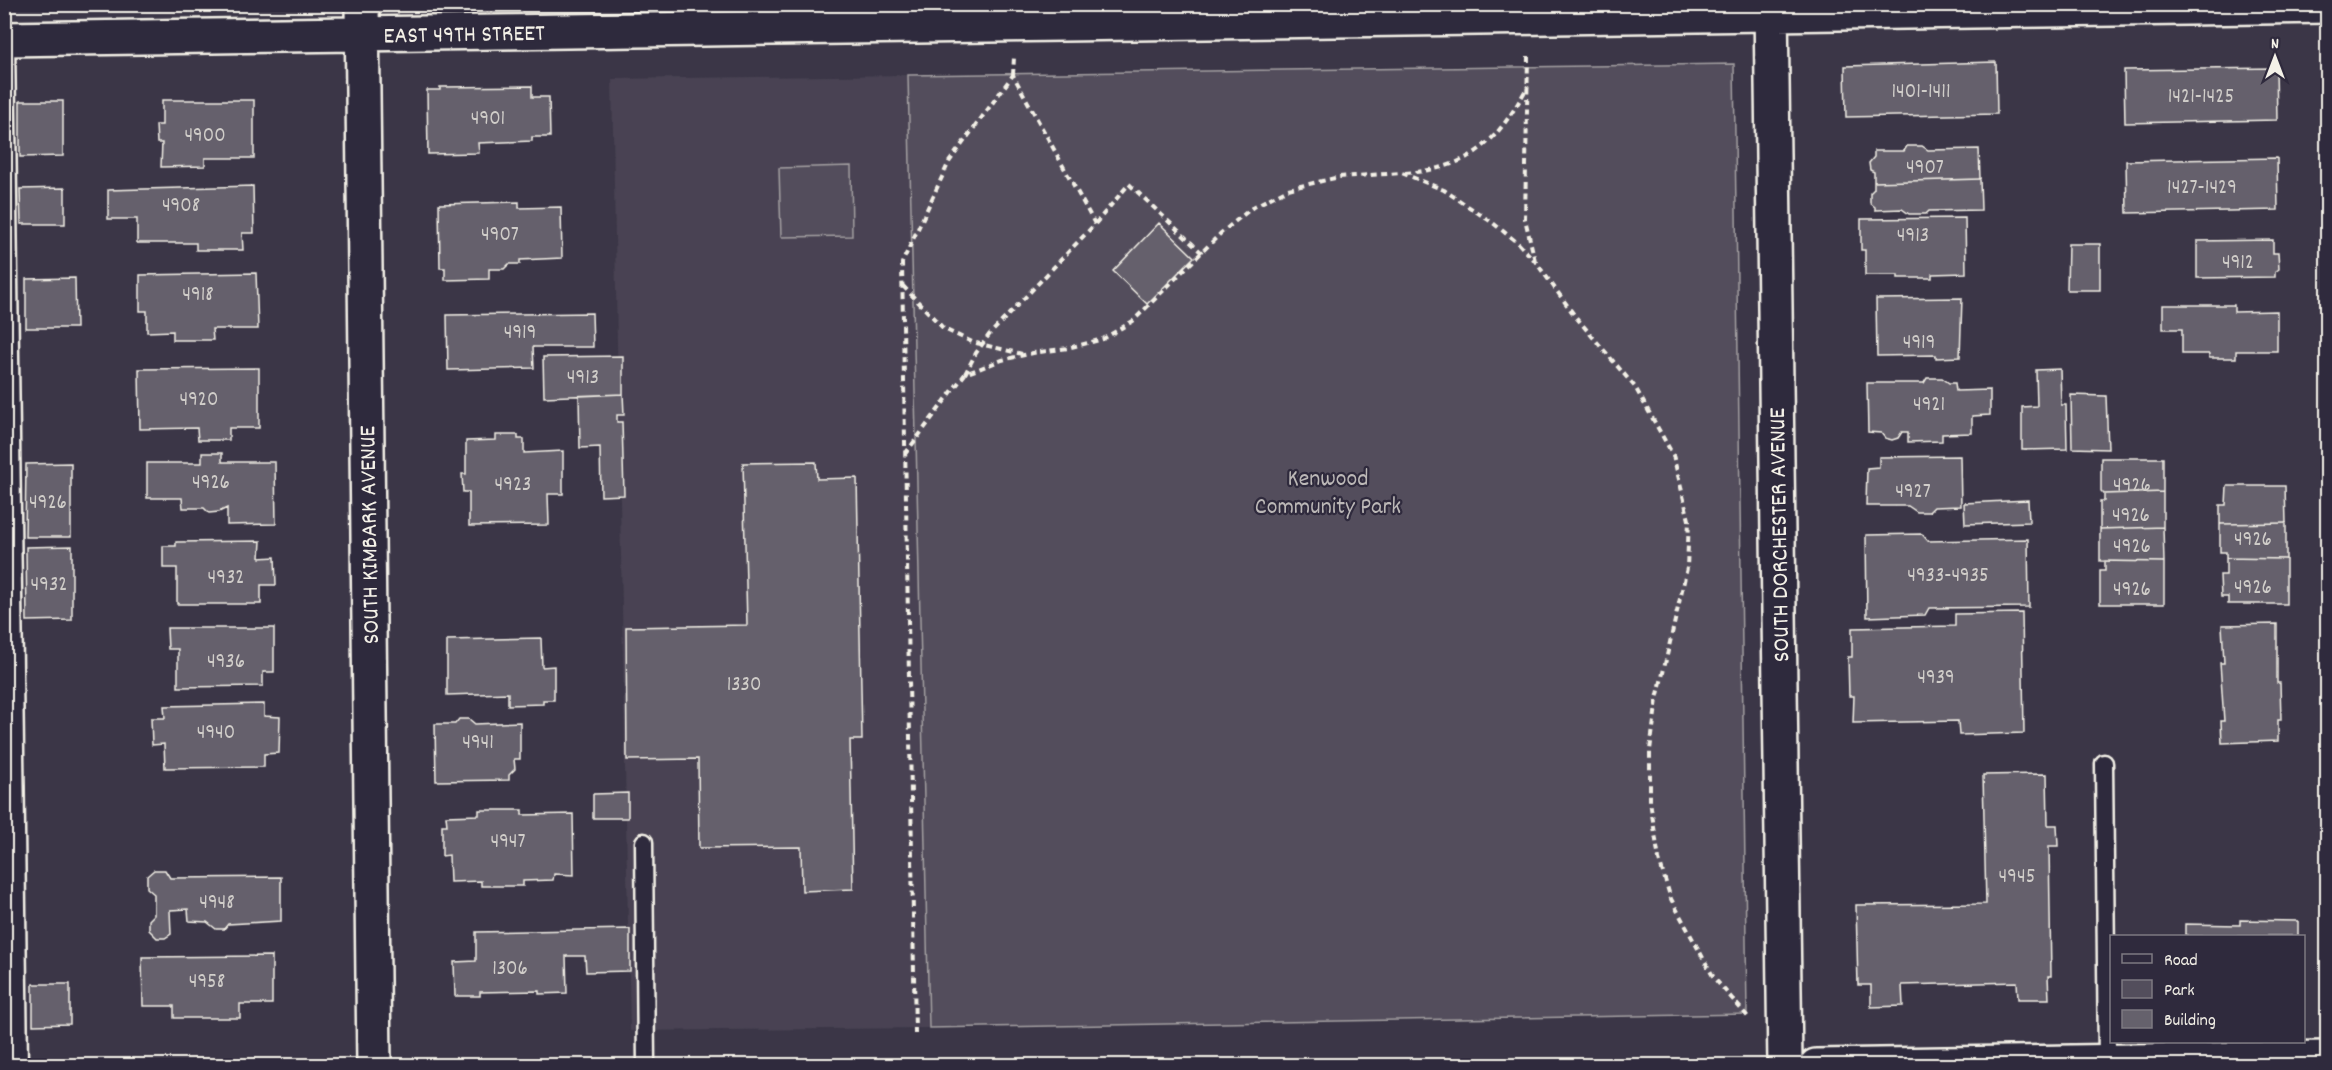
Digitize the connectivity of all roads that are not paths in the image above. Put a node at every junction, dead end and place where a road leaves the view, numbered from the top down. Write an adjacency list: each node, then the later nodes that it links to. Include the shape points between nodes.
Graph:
1 (2328, 6): 2 (street, EAST 49TH STREET)
2 (1771, 9): 3 (street, EAST 49TH STREET); 13 (street, SOUTH DORCHESTER AVENUE)
3 (1062, 14): 4 (street, EAST 49TH STREET)
4 (362, 19): 5 (street, EAST 49TH STREET); 11 (street, SOUTH KIMBARK AVENUE)
5 (5, 39): 10 (lane)
6 (2104, 763): 9 (lane)
7 (644, 842): 12 (lane)
8 (2328, 1058): 9 (street)
9 (2107, 1061): 14 (street)
10 (19, 1065)
11 (374, 1065)
12 (646, 1065)
13 (1785, 1065)
14 (1816, 1065)

